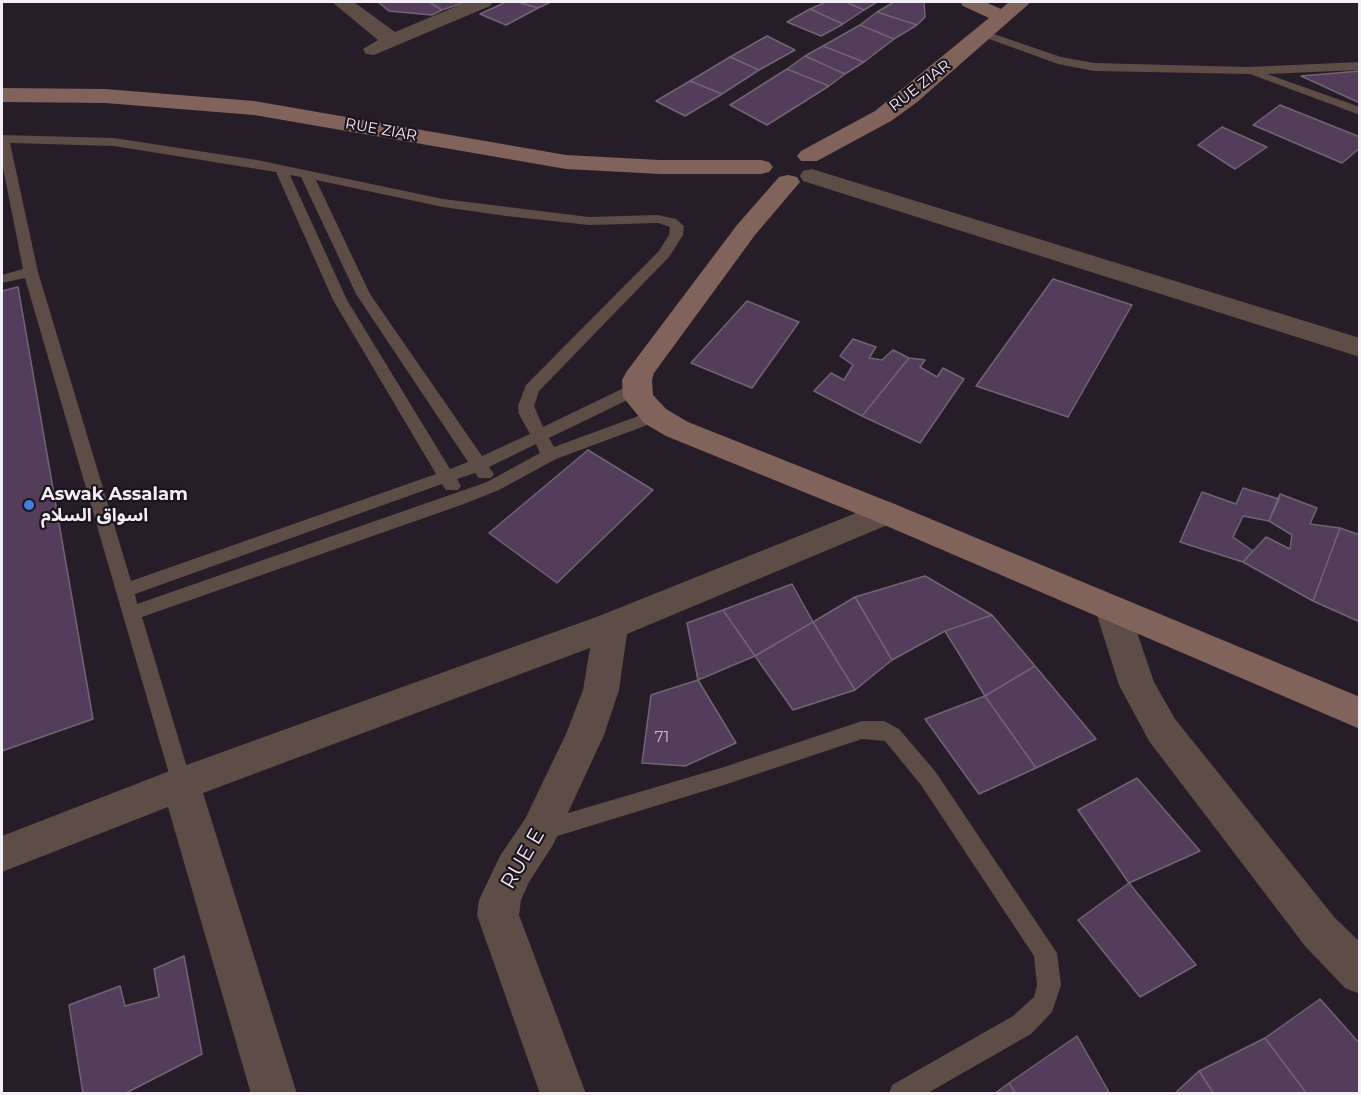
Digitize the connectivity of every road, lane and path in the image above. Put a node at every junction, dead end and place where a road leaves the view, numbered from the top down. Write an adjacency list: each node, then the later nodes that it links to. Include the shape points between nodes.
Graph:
1 (342, 2): 2 (street, via 383,45)
2 (483, 2)
3 (970, 2): 5 (main road)
4 (1021, 2): 5 (main road, RUE ZIAR)
5 (1003, 17): 6 (main road, RUE ZIAR)
6 (985, 34): 8 (lane, via 1058,60 1094,67); 14 (main road, RUE ZIAR, via 883,116)
7 (1359, 66): 8 (lane)
8 (1248, 71): 10 (lane)
9 (2, 95): 12 (main road, RUE ZIAR, via 105,96 254,108 566,162 660,167)
10 (1359, 111)
11 (2, 139): 13 (lane, via 114,142); 20 (lane)
12 (774, 157): 14 (main road, RUE ZIAR); 14 (main road, via 770,177)
13 (281, 169): 15 (lane); 17 (lane)
14 (803, 172): 26 (street); 29 (main road, via 746,230 641,370)
15 (306, 174): 16 (lane); 33 (lane, via 506,212 589,221 658,219 677,226 664,254 532,389 526,406)
16 (325, 213): 17 (lane); 18 (lane)
17 (303, 219): 19 (lane)
18 (344, 253): 19 (lane); 22 (lane)
19 (321, 260): 23 (lane)
20 (31, 272): 21 (lane); 40 (lane)
21 (2, 279)
22 (363, 294): 23 (lane); 24 (lane)
23 (340, 300): 25 (lane)
24 (389, 335): 25 (lane); 27 (lane)
25 (365, 343): 28 (lane)
26 (1359, 348)
27 (417, 376): 28 (lane); 31 (lane)
28 (390, 386): 32 (lane)
29 (636, 388): 30 (main road, via 643,404); 33 (lane)
30 (656, 416): 34 (lane); 39 (main road, via 696,437)
31 (447, 420): 32 (lane); 35 (lane)
32 (418, 431): 36 (lane)
33 (539, 435): 34 (lane); 35 (lane)
34 (550, 455): 37 (lane)
35 (479, 465): 36 (lane); 37 (lane)
36 (447, 477): 38 (lane); 40 (lane)
37 (493, 486): 38 (lane)
38 (459, 500): 42 (lane)
39 (886, 513): 41 (main road); 43 (street)
40 (126, 590): 42 (lane)
41 (1112, 609): 44 (main road); 48 (street, via 1137,685 1162,730 1314,923)
42 (132, 612): 45 (lane)
43 (610, 626): 45 (street); 46 (street, RUE E, via 601,690 585,735)
44 (1359, 714)
45 (181, 784): 47 (street); 49 (street)
46 (539, 832): 50 (street, RUE E, via 514,869 500,900 498,915); 51 (lane, via 862,730 884,730 892,735 935,787 1045,953 1049,985 1044,1004 1022,1025)
47 (2, 854)
48 (1359, 973)
49 (274, 1094)
50 (563, 1094)
51 (901, 1094)

